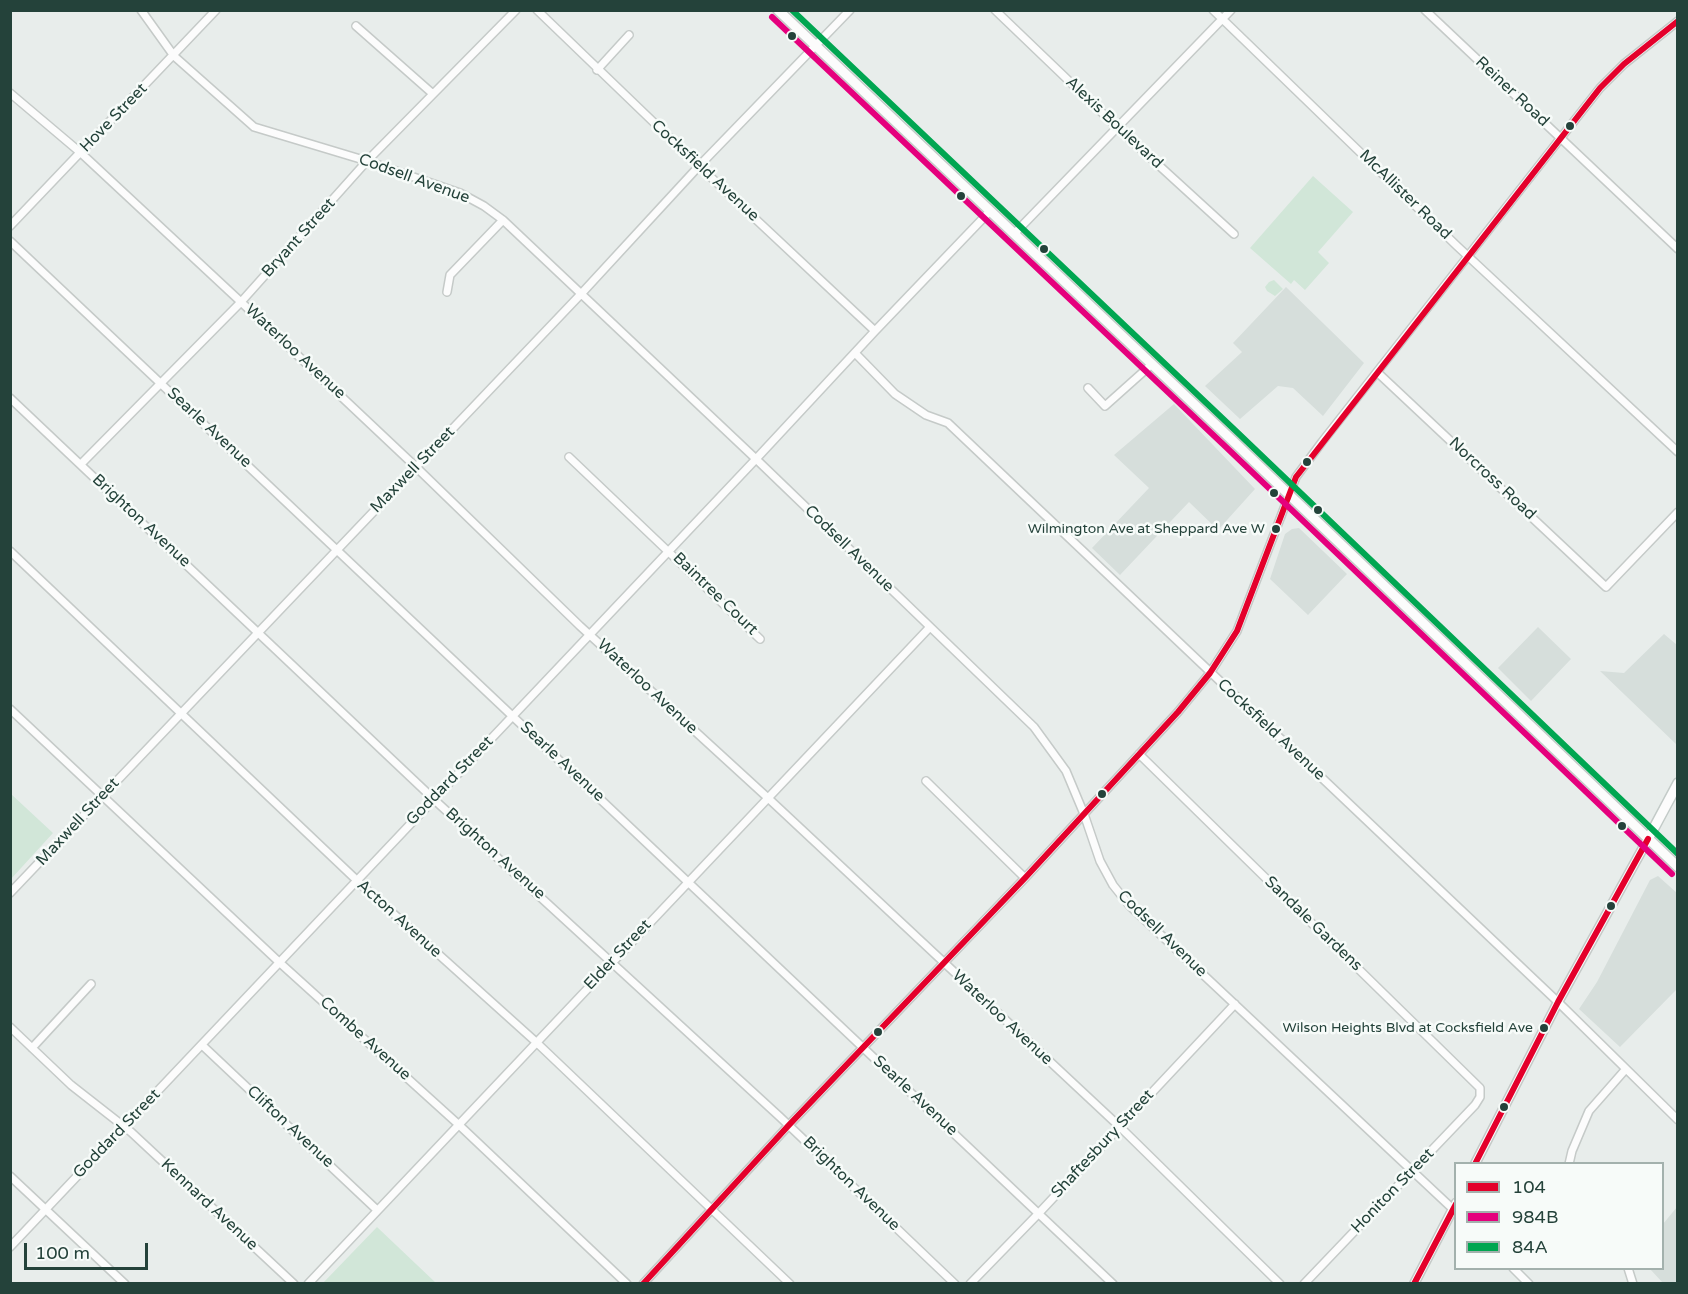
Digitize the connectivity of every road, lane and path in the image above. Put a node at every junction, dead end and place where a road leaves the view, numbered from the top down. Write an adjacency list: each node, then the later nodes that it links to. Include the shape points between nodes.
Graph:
1 (141, 10): 16 (street, Codsell Avenue)
2 (216, 10): 16 (street, Hove Street)
3 (516, 10): 19 (street, Bryant Street)
4 (537, 10): 17 (street, Cocksfield Avenue)
5 (778, 10): 15 (main road)
6 (850, 10): 15 (street, Maxwell Street)
7 (995, 10): 20 (street, Alexis Boulevard)
8 (1213, 10): 11 (street, McAllister Road)
9 (1231, 10): 11 (street)
10 (1425, 10): 21 (street, Reiner Road)
11 (1222, 19): 20 (street); 32 (street, McAllister Road)
12 (1677, 21): 21 (street, via 1624,64)
13 (356, 26): 19 (street)
14 (629, 35): 17 (street)
15 (816, 46): 24 (street, Maxwell Street); 25 (main road)
16 (174, 56): 22 (street, Hove Street); 23 (street, Codsell Avenue, via 254,127)
17 (597, 70): 24 (street, Cocksfield Avenue)
18 (10, 93): 22 (street, Waterloo Avenue)
19 (433, 94): 23 (street, Bryant Street)
20 (1118, 128): 28 (street); 29 (street, Alexis Boulevard)
21 (1560, 137): 31 (street, Reiner Road); 32 (street)
22 (81, 153): 27 (street, Hove Street); 35 (street, Waterloo Avenue)
23 (367, 161): 26 (street, Codsell Avenue, via 460,193); 35 (street, Bryant Street)
24 (699, 166): 34 (street, Maxwell Street); 36 (street, Cocksfield Avenue)
25 (990, 211): 28 (main road); 36 (street, Goddard Street)
26 (503, 220): 33 (street, via 450,275); 34 (street, Codsell Avenue)
27 (10, 226)
28 (1014, 234): 38 (main road)
29 (1234, 234)
30 (10, 241): 40 (street, Searle Avenue)
31 (1677, 249)
32 (1468, 256): 39 (street); 43 (street, McAllister Road)
33 (447, 292)
34 (582, 294): 45 (street, Codsell Avenue); 47 (street, Maxwell Street)
35 (242, 302): 40 (street, Bryant Street); 47 (street, Waterloo Avenue)
36 (875, 331): 37 (street, Goddard Street)
37 (855, 353): 45 (street, Goddard Street); 57 (street, Cocksfield Avenue, via 895,394 926,415 948,423)
38 (1152, 364): 41 (street, via 1105,406); 48 (main road)
39 (1377, 372): 48 (street, via 1296,477); 49 (street, Norcross Road, via 1606,587)
40 (161, 383): 46 (street, Bryant Street); 50 (street, Searle Avenue)
41 (1088, 388)
42 (10, 398): 46 (street, Brighton Avenue)
43 (1677, 452)
44 (569, 457): 51 (street, Baintree Court)
45 (756, 459): 51 (street, Goddard Street); 53 (street, Codsell Avenue)
46 (81, 464): 54 (street, Brighton Avenue)
47 (416, 467): 50 (street, Maxwell Street); 55 (street, Waterloo Avenue)
48 (1289, 494): 57 (street, via 1237,631); 68 (main road)
49 (1677, 512)
50 (337, 549): 54 (street, Maxwell Street); 60 (street, Searle Avenue)
51 (669, 550): 55 (street, Goddard Street); 56 (street, Baintree Court)
52 (10, 551): 59 (street, Acton Avenue)
53 (930, 627): 66 (street, Elder Street); 67 (street, Codsell Avenue, via 1034,727 1066,771)
54 (258, 633): 59 (street, Maxwell Street); 65 (street, Brighton Avenue)
55 (590, 634): 60 (street, Goddard Street); 66 (street, Waterloo Avenue)
56 (760, 639)
57 (1210, 673): 61 (street); 78 (street, Cocksfield Avenue)
58 (10, 709): 64 (street)
59 (180, 714): 64 (street, Maxwell Street); 71 (street, Acton Avenue)
60 (513, 716): 65 (street, Goddard Street); 72 (street, Searle Avenue)
61 (1139, 754): 67 (street); 86 (street, Sandale Gardens, via 1480,1088)
62 (926, 781): 70 (street)
63 (1677, 783): 68 (main road)
64 (103, 795): 73 (street, Maxwell Street); 74 (street, Combe Avenue)
65 (434, 798): 71 (street, Goddard Street); 75 (street, Brighton Avenue)
66 (768, 798): 72 (street, Elder Street); 76 (street, Waterloo Avenue)
67 (1084, 814): 70 (street); 79 (street, Codsell Avenue, via 1113,885 1129,905)
68 (1648, 839): 69 (main road); 78 (street)
69 (1677, 867)
70 (1025, 878): 76 (street)
71 (356, 880): 74 (street, Goddard Street); 81 (street, Acton Avenue)
72 (689, 882): 75 (street, Elder Street); 83 (street, Searle Avenue)
73 (10, 893)
74 (279, 962): 82 (street, Goddard Street); 88 (street, Combe Avenue)
75 (612, 962): 81 (street, Elder Street); 89 (street, Brighton Avenue)
76 (943, 963): 83 (street); 91 (street, Waterloo Avenue)
77 (91, 984): 84 (street)
78 (1558, 1002): 85 (street, Cocksfield Avenue); 92 (street)
79 (1235, 1004): 91 (street, Shaftesbury Street); 94 (street, Codsell Avenue)
80 (10, 1027): 84 (street, Kennard Avenue)
81 (536, 1042): 88 (street, Elder Street); 99 (street, Acton Avenue)
82 (202, 1044): 90 (street, Goddard Street); 98 (street, Clifton Avenue)
83 (863, 1047): 89 (street); 100 (street, Searle Avenue)
84 (32, 1048): 90 (street, Kennard Avenue)
85 (1625, 1070): 87 (street, Cocksfield Avenue); 93 (street, via 1589,1111)
86 (1480, 1097): 94 (street, Honiton Street)
87 (1677, 1120)
88 (458, 1124): 98 (street, Elder Street); 107 (street, Combe Avenue)
89 (789, 1125): 99 (street); 110 (street, Brighton Avenue)
90 (123, 1126): 97 (street, Goddard Street); 105 (street, Kennard Avenue)
91 (1120, 1127): 100 (street, Shaftesbury Street); 113 (street, Waterloo Avenue)
92 (1477, 1162)
93 (1569, 1162)
94 (1412, 1170): 96 (street, Codsell Avenue); 114 (street, Honiton Street)
95 (10, 1176): 97 (street)
96 (1454, 1208): 115 (street)
97 (45, 1209): 101 (street, Goddard Street); 104 (street)
98 (377, 1210): 106 (street, Elder Street)
99 (712, 1210): 108 (street); 109 (street, Acton Avenue)
100 (1039, 1213): 111 (street, Shaftesbury Street); 112 (street, Searle Avenue)
101 (10, 1247)
102 (1514, 1270): 116 (street)
103 (1628, 1270): 117 (street)
104 (125, 1284)
105 (294, 1284)
106 (308, 1284)
107 (627, 1284)
108 (643, 1284)
109 (790, 1284)
110 (955, 1284)
111 (970, 1284)
112 (1113, 1284)
113 (1280, 1284)
114 (1304, 1284)
115 (1414, 1284)
116 (1528, 1284)
117 (1634, 1284)

